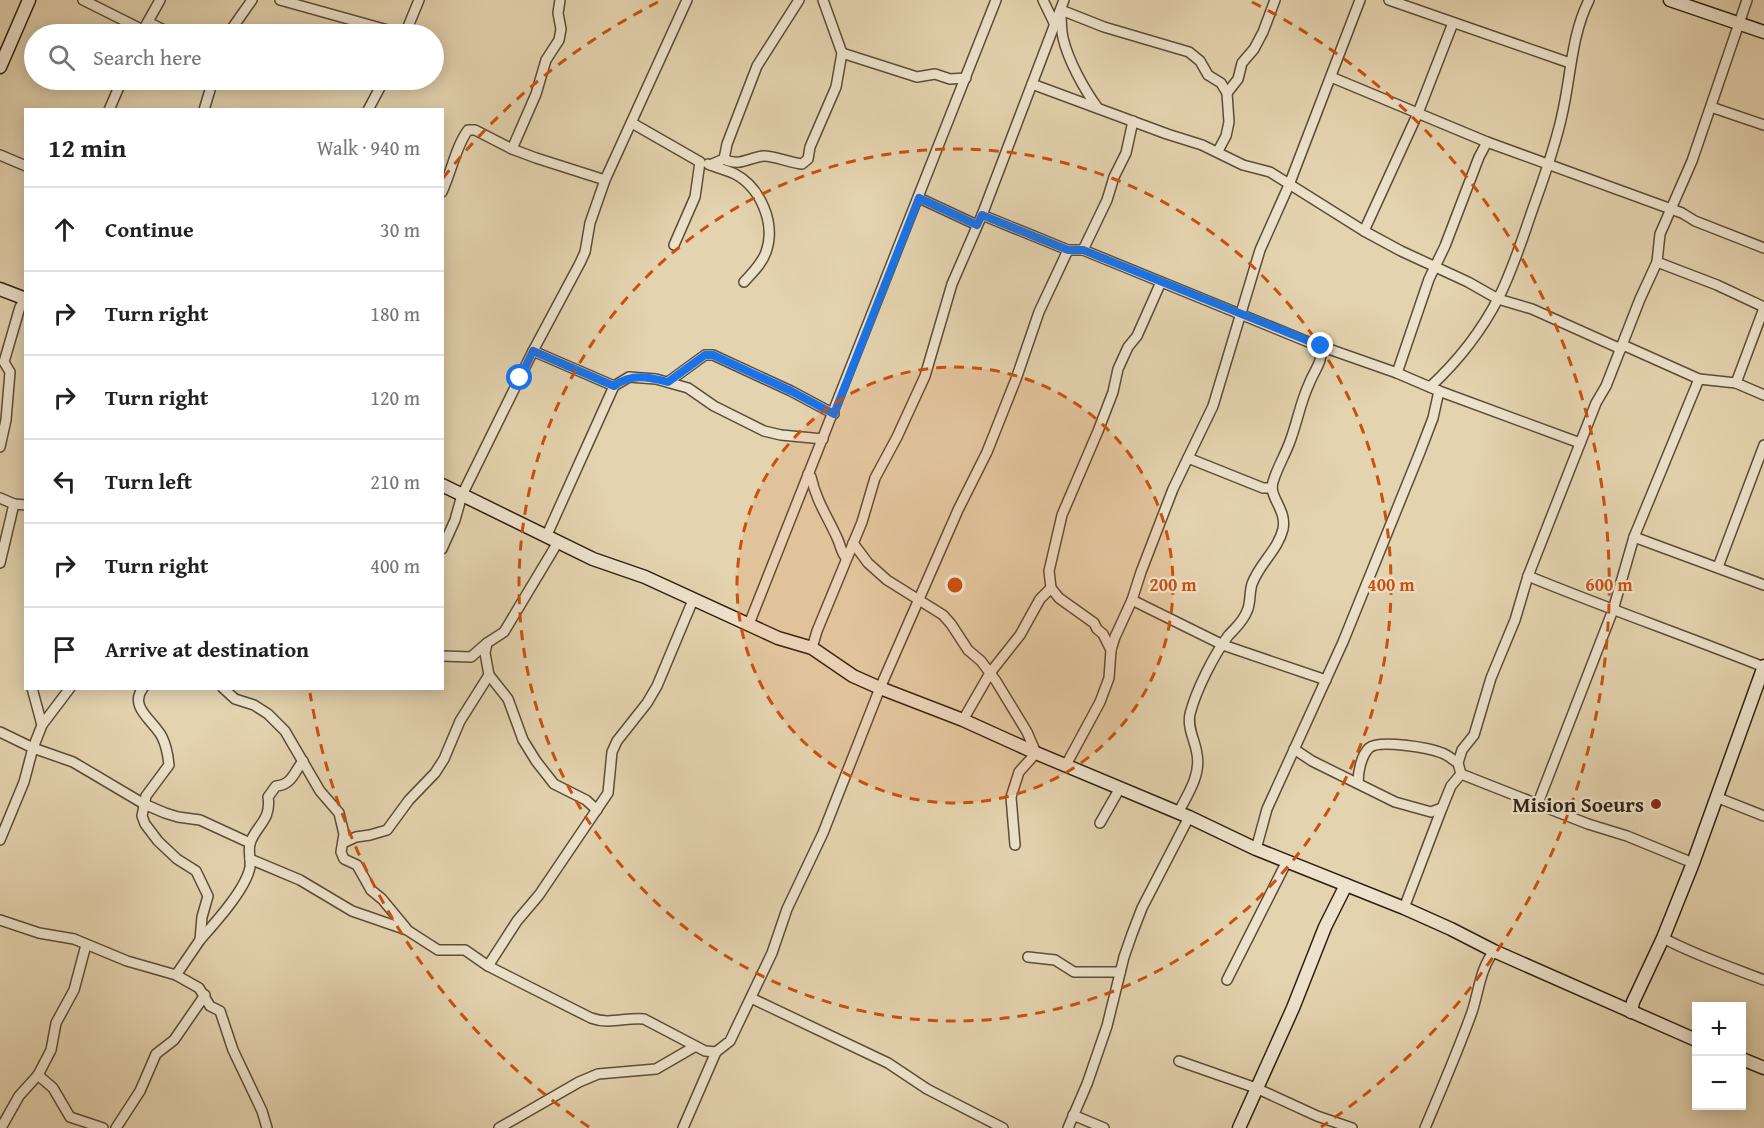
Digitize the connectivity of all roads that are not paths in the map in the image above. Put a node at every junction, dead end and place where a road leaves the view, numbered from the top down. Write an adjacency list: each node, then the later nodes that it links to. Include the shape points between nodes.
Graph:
1 (29, 0): 31 (street)
2 (83, 0): 22 (street)
3 (160, 0): 23 (street)
4 (252, 0): 24 (street)
5 (280, 0): 25 (street)
6 (419, 0): 26 (street)
7 (560, 0): 49 (street, via 559,40 546,60)
8 (687, 0): 46 (street)
9 (799, 0): 52 (street, via 757,66)
10 (823, 0): 29 (street)
11 (996, 0): 33 (street)
12 (1042, 0): 27 (street)
13 (1275, 0): 38 (street, via 1263,32)
14 (1360, 0): 32 (street)
15 (1389, 0): 20 (street)
16 (1588, 0): 30 (street)
17 (1670, 0): 21 (street)
18 (1747, 0): 21 (street)
19 (1063, 5): 27 (street); 38 (street, via 1104,27 1189,52); 39 (street, via 1063,37 1068,56)
20 (1453, 23): 30 (street); 44 (street)
21 (1738, 23): 28 (street); 40 (street)
22 (133, 24)
23 (147, 24)
24 (235, 24)
25 (368, 24)
26 (408, 24)
27 (1055, 25): 34 (street)
28 (1764, 32)
29 (842, 53): 33 (street, via 917,77 934,74); 52 (street, via 836,87 802,164 764,155 744,162)
30 (1570, 63): 54 (street, via 1563,114)
31 (0, 67)
32 (1331, 77): 44 (street); 57 (street)
33 (966, 78): 59 (street)
34 (1032, 84): 39 (street); 61 (street)
35 (118, 90): 41 (street)
36 (210, 90): 42 (street)
37 (379, 90): 43 (street)
38 (1227, 93): 50 (street, via 1229,122)
39 (1097, 106): 45 (street)
40 (1711, 107): 47 (street); 60 (street)
41 (110, 108)
42 (205, 108)
43 (370, 108)
44 (1418, 113): 48 (street); 63 (street)
45 (1133, 121): 50 (street); 67 (street, via 1126,153)
46 (632, 123): 53 (street); 56 (street)
47 (1764, 125)
48 (1487, 142): 54 (street); 69 (street)
49 (512, 149): 56 (street); 58 (street, via 468,130)
50 (1218, 151): 57 (street, via 1243,165 1270,172)
51 (0, 155): 55 (street)
52 (724, 159): 53 (street)
53 (705, 163): 64 (street); 70 (street, via 736,175 753,189 770,227 766,252)
54 (1550, 164): 60 (street); 74 (street)
55 (24, 165)
56 (605, 180): 80 (street, via 585,252)
57 (1289, 185): 63 (street); 77 (street, via 1260,249)
58 (444, 188)
59 (919, 198): 62 (street); 88 (street)
60 (1672, 210): 65 (street); 68 (street, via 1660,234)
61 (982, 215): 62 (street); 66 (street)
62 (977, 225): 104 (street, via 952,284 925,376 875,478)
63 (1364, 231): 69 (street)
64 (674, 245)
65 (1764, 248)
66 (1068, 250): 67 (street); 113 (street, via 1039,312 987,452)
67 (1083, 250): 71 (street)
68 (1657, 262): 76 (street); 79 (street)
69 (1435, 265): 74 (street); 81 (street)
70 (744, 282)
71 (1161, 282): 77 (street); 111 (street, via 1118,369 1113,392 1062,515 1049,571)
72 (0, 289): 73 (street)
73 (24, 298)
74 (1498, 299): 79 (street); 86 (street)
75 (24, 302): 92 (street, via 4,362 10,372)
76 (1764, 307): 84 (street)
77 (1241, 314): 78 (street); 93 (street, via 1213,406)
78 (1321, 346): 81 (street); 96 (street, via 1323,357 1309,382)
79 (1622, 347): 82 (street); 90 (street)
80 (533, 351): 85 (street); 97 (street)
81 (1397, 373): 86 (street)
82 (1699, 379): 84 (street); 102 (street)
83 (668, 382): 85 (street, via 629,377); 88 (street, via 705,355 713,355); 89 (street, via 688,388 764,431)
84 (1736, 383): 87 (street)
85 (614, 386): 101 (street)
86 (1434, 389): 90 (street); 125 (street, via 1433,418)
87 (1764, 395)
88 (834, 414): 89 (street)
89 (823, 439): 94 (street)
90 (1580, 443): 109 (street)
91 (1764, 445): 108 (street)
92 (0, 447)
93 (1188, 458): 96 (street, via 1255,485); 114 (street)
94 (808, 474): 106 (street); 116 (street)
95 (444, 486): 97 (street)
96 (1272, 486): 118 (street, via 1283,512 1283,529 1252,585 1249,608 1242,622)
97 (462, 495): 101 (street); 105 (street)
98 (0, 498): 99 (street)
99 (14, 504): 100 (street); 107 (street)
100 (24, 504)
101 (546, 537): 103 (street)
102 (1634, 537): 108 (street); 115 (street)
103 (558, 542): 112 (street); 117 (street, via 504,632)
104 (853, 543): 106 (street); 113 (street, via 868,563)
105 (444, 545)
106 (846, 558): 119 (street)
107 (0, 563)
108 (1718, 567): 110 (street)
109 (1528, 576): 115 (street); 138 (street, via 1474,735)
110 (1764, 585)
111 (1052, 588): 120 (street, via 1059,598 1095,623); 123 (street, via 1040,598 1020,635)
112 (693, 600): 116 (street); 147 (street, via 652,694 612,752 608,793)
113 (918, 600): 123 (street, via 943,615); 126 (street)
114 (1132, 600): 118 (street); 120 (street)
115 (1613, 610): 122 (street); 144 (street)
116 (750, 624): 119 (street)
117 (487, 643): 121 (street, via 471,657); 124 (street)
118 (1223, 645): 125 (street); 148 (street, via 1214,657 1190,715 1198,771)
119 (812, 648): 126 (street, via 853,676)
120 (1111, 650): 139 (street, via 1109,678 1100,702)
121 (444, 656)
122 (1764, 667): 143 (street)
123 (990, 673): 131 (street); 136 (street, via 1028,732)
124 (489, 675): 147 (street, via 508,699 523,741 547,776); 153 (street, via 460,721 435,773 387,830)
125 (1326, 680): 135 (street)
126 (880, 688): 131 (street); 174 (street, via 823,833)
127 (33, 690): 132 (street)
128 (68, 690): 132 (street)
129 (142, 690): 145 (street, via 137,700 139,707 162,737 169,765 150,789)
130 (225, 690): 137 (street, via 235,699 268,714 285,730)
131 (963, 720): 136 (street)
132 (42, 725): 134 (street)
133 (0, 732): 134 (street)
134 (33, 747): 145 (street, via 74,762); 151 (street, via 24,782)
135 (1294, 749): 141 (street); 155 (street, via 1267,808)
136 (1036, 753): 139 (street); 154 (street, via 1019,772 1011,797)
137 (303, 761): 152 (street, via 293,778 276,786 268,797 266,816); 153 (street, via 320,791 339,813)
138 (1458, 763): 140 (street); 141 (street, via 1442,753 1417,747 1374,746 1368,749)
139 (1066, 765): 142 (street)
140 (1461, 774): 144 (street); 146 (street)
141 (1358, 783): 146 (street, via 1395,802 1431,812)
142 (1120, 788): 148 (street); 150 (street)
143 (1716, 797): 149 (street); 158 (street)
144 (1538, 803): 158 (street)
145 (144, 804): 152 (street, via 178,818 200,820); 164 (street, via 142,816 150,832 177,859 196,871 208,896)
146 (1442, 808): 160 (street)
147 (597, 810): 168 (street)
148 (1184, 815): 155 (street); 169 (street, via 1142,908)
149 (1764, 816)
150 (1101, 823)
151 (0, 840)
152 (250, 843): 156 (street)
153 (343, 843): 162 (street, via 344,859 357,865 371,890)
154 (1015, 845)
155 (1256, 849): 157 (street)
156 (250, 859): 162 (street, via 300,880 352,911); 164 (street, via 246,879 237,895)
157 (1287, 861): 159 (street); 171 (street)
158 (1693, 862): 163 (street)
159 (1346, 885): 160 (street); 183 (street)
160 (1404, 909): 166 (street)
161 (0, 920): 165 (street)
162 (407, 930): 168 (street, via 438,950 465,950)
163 (1663, 938): 172 (street); 175 (street)
164 (200, 940): 170 (street)
165 (86, 945): 170 (street); 182 (street, via 75,990 56,1023 51,1050)
166 (1494, 951): 175 (street); 196 (street, via 1482,972 1455,1060)
167 (1028, 957): 169 (street, via 1055,960 1074,972)
168 (488, 966): 177 (street, via 591,1018 603,1022 644,1019)
169 (1120, 972): 184 (street, via 1107,1026)
170 (176, 975): 173 (street)
171 (1227, 980)
172 (1764, 981)
173 (205, 995): 187 (street, via 174,1040 156,1054 140,1091); 188 (street, via 210,1006 220,1011)
174 (751, 998): 178 (street, via 730,1041); 191 (street, via 888,1063 927,1089)
175 (1631, 1012): 176 (street)
176 (1692, 1038)
177 (694, 1047): 178 (street); 189 (street, via 656,1069 598,1074)
178 (716, 1052): 190 (street)
179 (1746, 1061): 181 (street)
180 (1179, 1062): 183 (street)
181 (1764, 1068)
182 (38, 1075): 185 (street); 186 (street, via 53,1088 70,1117)
183 (1256, 1088): 194 (street); 195 (street)
184 (1074, 1115): 192 (street); 193 (street)
185 (1, 1128)
186 (103, 1128)
187 (116, 1128)
188 (267, 1128)
189 (499, 1128)
190 (683, 1128)
191 (1003, 1128)
192 (1068, 1128)
193 (1104, 1128)
194 (1239, 1128)
195 (1352, 1128)
196 (1425, 1128)

